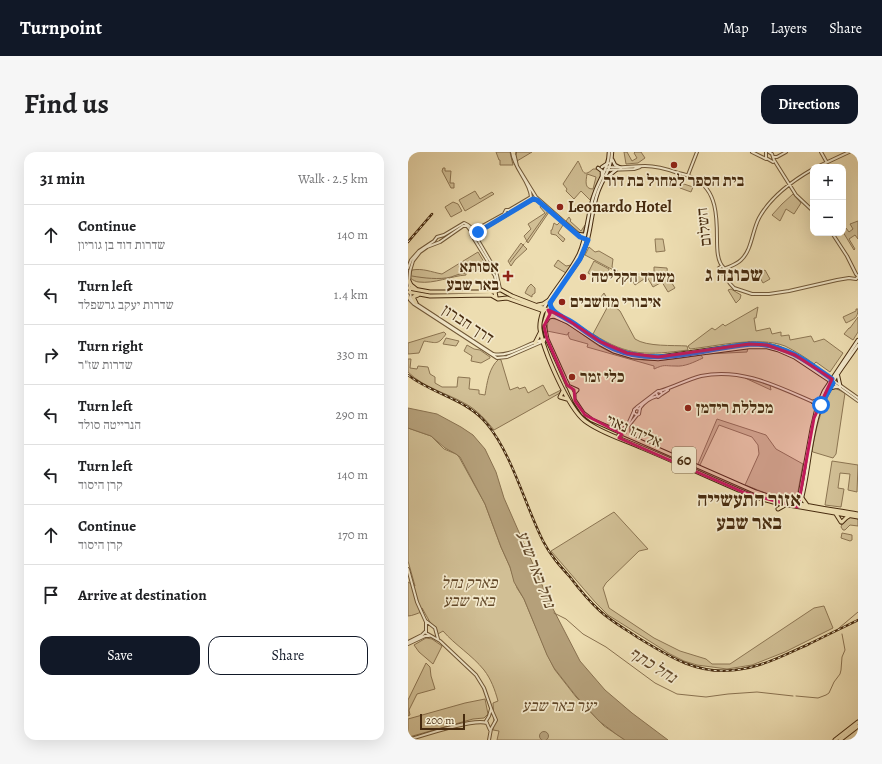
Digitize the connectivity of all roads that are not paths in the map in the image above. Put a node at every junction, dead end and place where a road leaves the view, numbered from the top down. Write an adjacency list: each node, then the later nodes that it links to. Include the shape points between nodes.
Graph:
1 (513, 152): 24 (street, via 517,166)
2 (610, 152): 11 (main road)
3 (697, 152): 21 (street)
4 (752, 152): 9 (street)
5 (786, 152): 10 (street)
6 (821, 152): 13 (street)
7 (849, 152): 13 (street)
8 (768, 153): 9 (street); 10 (street); 12 (street)
9 (760, 156): 12 (street)
10 (772, 157): 12 (street); 15 (street)
11 (610, 159): 17 (main road); 18 (main road); 22 (main road, via 608,164 600,168)
12 (768, 160): 15 (street)
13 (827, 161): 14 (street)
14 (822, 164)
15 (777, 165): 23 (street)
16 (643, 166): 17 (street, השלום); 19 (street, השלום); 21 (street, השלום, via 662,168)
17 (621, 168): 18 (street, השלום)
18 (608, 169): 19 (street, השלום); 22 (main road)
19 (616, 170): 22 (main road)
20 (810, 171): 23 (street)
21 (688, 176): 39 (street, השלום, via 703,184 714,203 717,217 717,248)
22 (603, 178): 34 (main road, via 592,201); 36 (main road, via 595,202)
23 (789, 185): 25 (street); 39 (street, via 777,194 762,212 743,258)
24 (534, 197): 26 (street); 32 (street)
25 (810, 209)
26 (509, 211): 27 (street); 28 (street)
27 (505, 212): 28 (street); 29 (street)
28 (507, 215): 31 (street)
29 (473, 230): 30 (street, via 464,223); 31 (street); 31 (street); 35 (street, via 463,226)
30 (441, 235): 35 (street); 37 (street)
31 (475, 235): 42 (street, via 494,272)
32 (579, 236): 34 (main road); 34 (main road)
33 (834, 236): 40 (street)
34 (584, 238): 36 (street); 48 (main road, via 574,262)
35 (443, 240): 37 (street)
36 (588, 240): 48 (main road, via 580,259)
37 (433, 242): 38 (street, via 416,254); 41 (street, via 413,261)
38 (408, 268)
39 (722, 268): 40 (street, השלום, via 729,285 757,295 789,291)
40 (856, 276)
41 (409, 281): 43 (highway); 44 (street)
42 (498, 291): 43 (highway); 45 (highway); 46 (highway)
43 (419, 292): 44 (highway); 46 (highway, via 430,296); 49 (highway, via 414,297)
44 (409, 293): 49 (street, דרך חברון); 59 (street, דרך חברון, via 414,304 497,358 507,357)
45 (504, 293): 47 (highway); 50 (highway)
46 (496, 297): 47 (highway)
47 (502, 298): 50 (highway)
48 (550, 301): 50 (highway); 51 (main road); 52 (main road)
49 (416, 303): 59 (street, דרך חברון, via 493,354 503,355)
50 (536, 306): 51 (highway); 53 (highway)
51 (546, 310): 52 (main road); 53 (highway); 54 (highway, אליהו נאוי / 60)
52 (555, 314): 54 (highway, via 547,318); 63 (main road, via 605,347 632,357 658,359 761,347 789,354)
53 (541, 318): 55 (highway)
54 (544, 324): 56 (highway, אליהו נאוי / 60)
55 (541, 331): 58 (highway); 59 (highway)
56 (547, 339): 58 (street, דרך חברון); 65 (highway, אליהו נאוי / 60)
57 (858, 340): 62 (main road)
58 (543, 341): 59 (street, דרך חברון); 61 (highway)
59 (537, 343): 61 (highway)
60 (858, 345): 62 (main road)
61 (545, 348): 82 (highway, אליהו נאוי / 60, via 562,387 560,397 567,398 583,420)
62 (837, 374): 63 (main road); 64 (main road); 66 (main road)
63 (825, 376): 64 (main road); 67 (main road)
64 (833, 381): 66 (street); 67 (main road)
65 (567, 385): 72 (highway, אליהו נאוי / 60); 72 (highway, via 576,390)
66 (840, 386): 67 (main road); 73 (street)
67 (828, 388): 71 (main road); 75 (main road)
68 (661, 392): 69 (street); 70 (street, via 660,396); 74 (street, via 706,376 730,374 771,384)
69 (656, 393): 70 (street); 76 (street)
70 (657, 396): 77 (street, via 647,401)
71 (821, 399): 74 (main road); 75 (main road)
72 (574, 400): 81 (highway, אליהו נאוי / 60, via 589,418)
73 (858, 400)
74 (813, 402): 75 (street)
75 (820, 405): 84 (main road, via 812,428)
76 (637, 408): 77 (street); 78 (street)
77 (640, 409): 79 (street)
78 (634, 411): 79 (street); 81 (street)
79 (637, 415): 80 (street)
80 (628, 427): 81 (street); 83 (highway, via 628,433)
81 (622, 434): 82 (street); 83 (highway, אליהו נאוי / 60)
82 (618, 437): 82 (highway, via 615,441); 86 (highway, אליהו נאוי / 60, via 755,497)
83 (632, 438): 85 (highway, אליהו נאוי / 60, via 756,492)
84 (800, 497): 85 (highway); 87 (main road); 88 (highway)
85 (792, 502): 87 (highway, אליהו נאוי / 60)
86 (785, 504): 87 (highway, אליהו נאוי / 60); 89 (highway)
87 (799, 505): 88 (highway, אליהו נאוי / 60); 90 (highway, אליהו נאוי / 60)
88 (807, 505): 91 (highway, אליהו נאוי / 60)
89 (778, 509)
90 (835, 513): 92 (highway, אליהו נאוי / 60); 92 (highway, via 842,522)
91 (858, 514)
92 (851, 516): 93 (highway, אליהו נאוי / 60)
93 (858, 517)
94 (408, 570): 95 (street)
95 (425, 619): 96 (street); 97 (street)
96 (431, 626): 97 (street); 99 (street)
97 (427, 627): 98 (street)
98 (426, 631): 100 (street); 102 (street)
99 (436, 632): 100 (street); 101 (street)
100 (430, 636): 101 (street); 102 (street)
101 (440, 642): 103 (street, via 476,675)
102 (408, 643)
103 (491, 708): 104 (street); 105 (street)
104 (490, 716): 105 (street); 106 (street)
105 (494, 716): 110 (street, via 496,721)
106 (487, 718): 107 (street); 109 (street)
107 (481, 722): 109 (street); 113 (street, via 467,723)
108 (858, 722): 115 (highway)
109 (488, 724): 110 (street); 112 (street)
110 (493, 726): 112 (street)
111 (858, 726): 116 (highway)
112 (490, 734): 114 (street)
113 (408, 740)
114 (489, 740)
115 (835, 740)
116 (840, 740)

